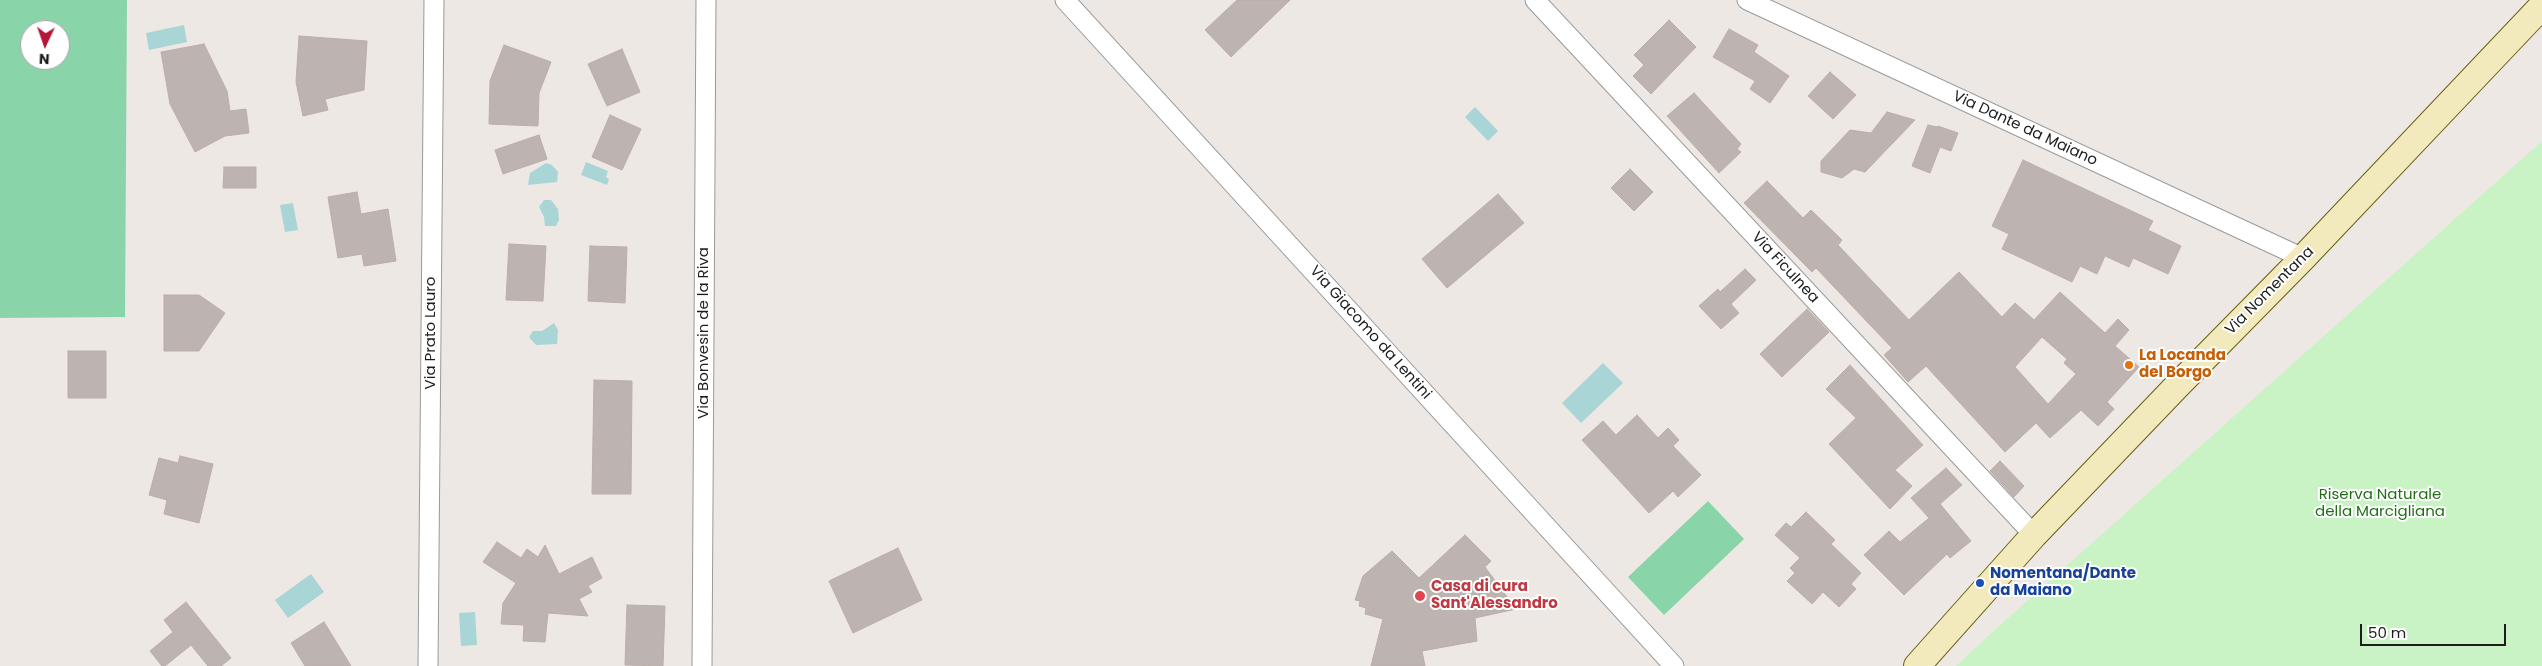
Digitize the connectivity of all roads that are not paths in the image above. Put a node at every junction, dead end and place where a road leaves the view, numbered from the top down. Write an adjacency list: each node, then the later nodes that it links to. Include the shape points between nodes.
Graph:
1 (434, 0): 9 (street, Via Prato Lauro)
2 (706, 0): 10 (street, Via Bonvesin de la Riva)
3 (1065, 0): 11 (street, Via Giacomo da Lentini)
4 (1535, 0): 8 (street, Via Ficulnea)
5 (1747, 0): 7 (street, Via Dante da Maiano)
6 (2542, 6): 7 (main road, Via Nomentana)
7 (2303, 258): 8 (main road, Via Nomentana)
8 (2034, 536): 12 (main road, Via Nomentana)
9 (428, 666)
10 (702, 666)
11 (1674, 666)
12 (1918, 666)

